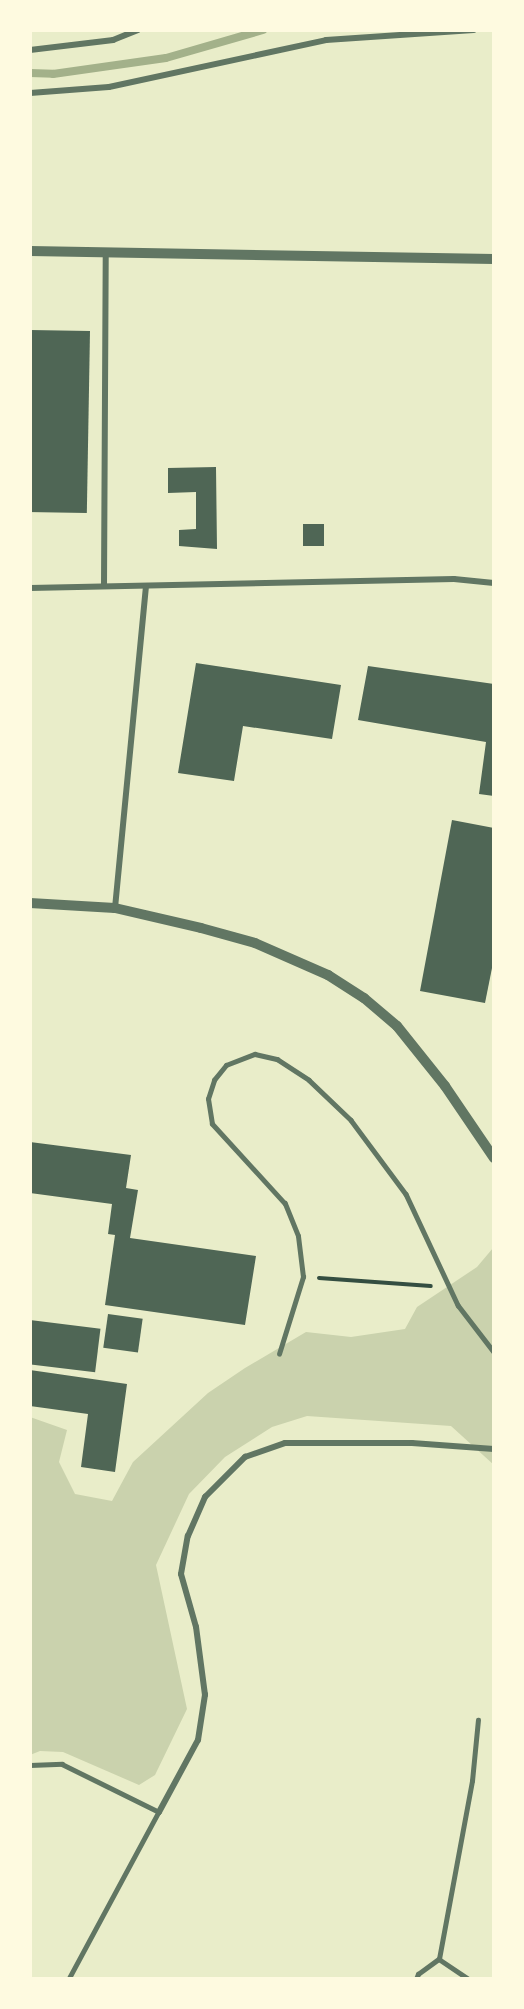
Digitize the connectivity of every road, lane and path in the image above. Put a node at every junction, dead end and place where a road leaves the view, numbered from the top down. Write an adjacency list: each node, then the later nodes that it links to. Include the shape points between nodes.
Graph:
1 (138, 30): 3 (street, via 113,40)
2 (474, 30): 4 (street, via 326,40 109,87)
3 (30, 50)
4 (30, 93)
5 (30, 251): 6 (street)
6 (106, 252): 7 (street); 9 (street)
7 (494, 259)
8 (494, 583): 10 (street, via 454,579)
9 (104, 585): 10 (street); 11 (street)
10 (146, 586): 13 (street)
11 (30, 588)
12 (30, 903): 13 (street)
13 (115, 908): 14 (street, via 255,943 328,975 364,998 404,1034)
14 (494, 1158)
15 (303, 1277): 16 (path); 16 (lane, via 298,1236 285,1204 212,1124 208,1099 214,1080 226,1065 255,1054 278,1059 309,1080 351,1120 406,1194); 18 (lane)
16 (450, 1288): 17 (lane, via 458,1305)
17 (494, 1352)
18 (279, 1354)
19 (494, 1449): 22 (street, via 412,1443 285,1443 245,1457 205,1497 188,1536 181,1574 196,1627 205,1695 198,1740)
20 (478, 1720): 23 (lane, via 472,1781)
21 (30, 1765): 22 (lane, via 62,1764)
22 (159, 1812): 24 (lane)
23 (440, 1959): 25 (lane); 26 (lane)
24 (69, 1979)
25 (416, 1979)
26 (469, 1979)

